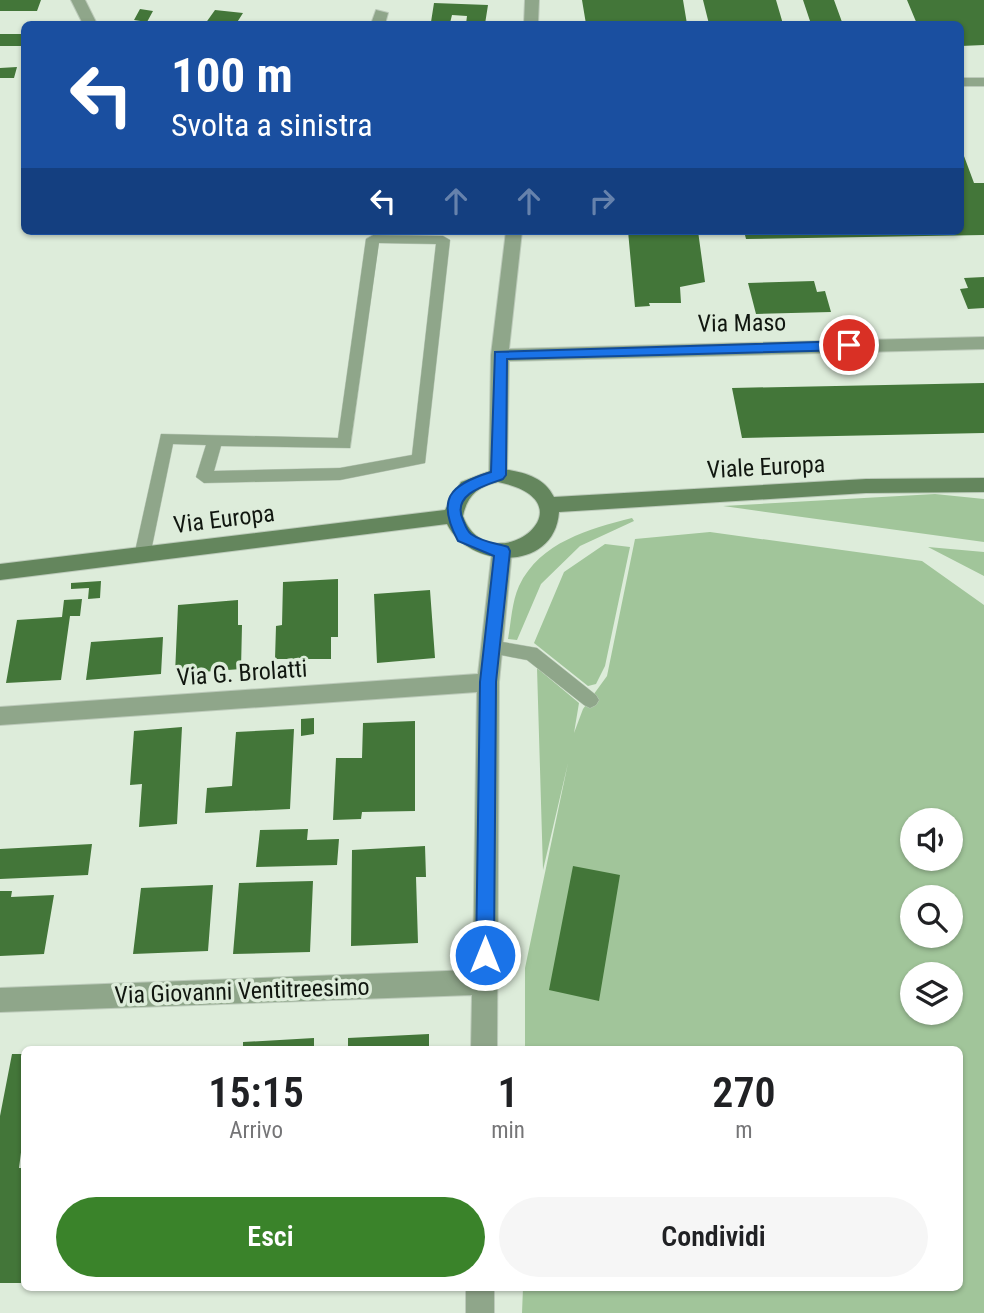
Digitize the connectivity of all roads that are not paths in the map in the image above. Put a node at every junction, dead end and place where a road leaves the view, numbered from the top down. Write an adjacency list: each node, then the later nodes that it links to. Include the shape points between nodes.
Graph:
1 (78, 0): 3 (street)
2 (532, 0): 4 (street)
3 (88, 21)
4 (531, 21)
5 (964, 82): 6 (street)
6 (984, 82)
7 (514, 235): 9 (street)
8 (984, 343): 9 (street, Via Maso)
9 (500, 355): 13 (street)
10 (215, 440): 11 (lane); 12 (lane, via 204,477); 18 (lane, via 166,439)
11 (345, 444): 12 (lane); 12 (lane, via 373,239 443,240 419,459)
12 (340, 474)
13 (498, 475): 15 (main road, via 537,486); 16 (main road, via 471,484 461,493)
14 (984, 485): 15 (main road, Viale Europa, via 866,486)
15 (551, 505): 17 (main road, via 552,516 541,537 517,550)
16 (453, 516): 17 (main road, via 464,537); 18 (main road, Via Europa)
17 (502, 551): 20 (street)
18 (142, 556): 19 (main road, Via Europa)
19 (0, 572)
20 (491, 647): 21 (street); 22 (lane, via 531,653)
21 (488, 682): 23 (street, Via G. Brolatti); 24 (street)
22 (590, 700)
23 (0, 716)
24 (485, 982): 25 (street, Via Giovanni Ventitreesimo); 26 (street)
25 (0, 1000)
26 (484, 1046)
27 (480, 1291): 28 (street)
28 (480, 1313)

